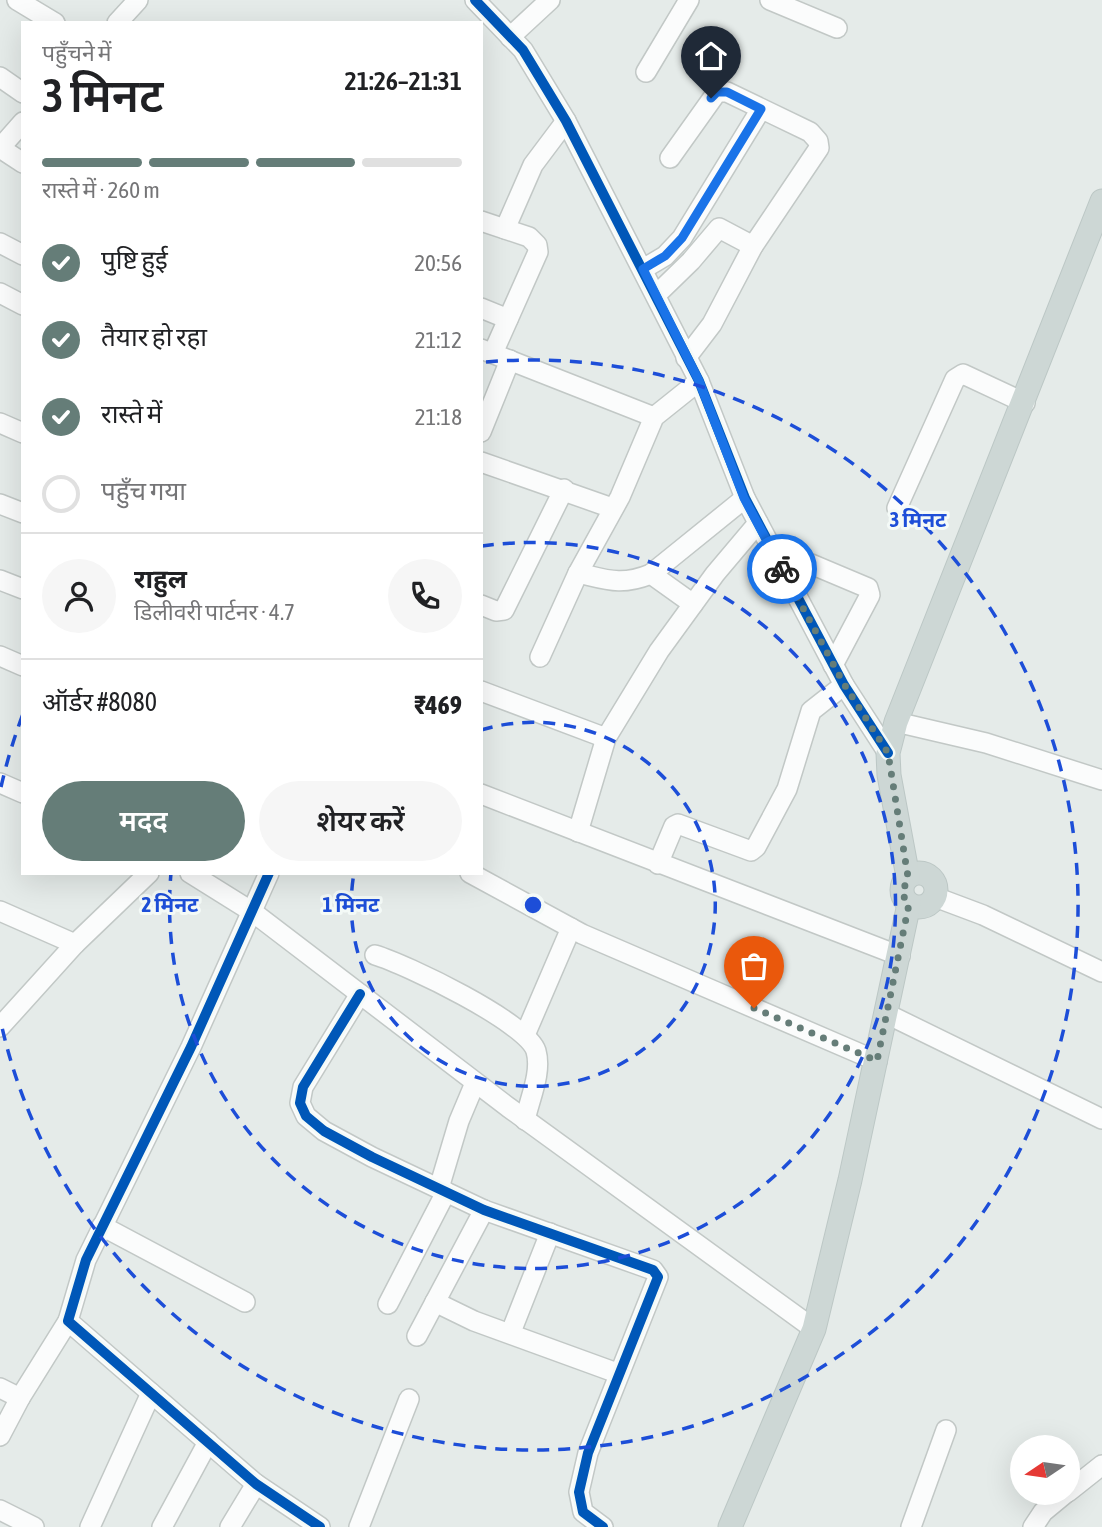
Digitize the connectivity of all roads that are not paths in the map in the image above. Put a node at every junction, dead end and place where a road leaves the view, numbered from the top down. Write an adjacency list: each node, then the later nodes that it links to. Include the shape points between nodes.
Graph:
1 (17, 0): 7 (street)
2 (138, 0): 8 (street)
3 (550, 0): 10 (street)
4 (689, 0): 11 (street)
5 (770, 0): 9 (street)
6 (479, 12): 10 (street)
7 (52, 21)
8 (119, 21)
9 (838, 28)
10 (510, 37): 15 (street, via 523,50)
11 (646, 72)
12 (0, 77): 13 (street)
13 (21, 92)
14 (761, 109): 18 (street, via 727,92 717,92); 24 (street, via 810,132 819,148); 26 (street, via 682,238 665,256)
15 (566, 121): 22 (street, via 533,165); 26 (street)
16 (21, 124): 17 (street)
17 (2, 143): 19 (street)
18 (670, 158)
19 (21, 161)
20 (1102, 201): 35 (main road)
21 (483, 222): 22 (street)
22 (505, 229): 31 (street, via 529,237 538,252)
23 (0, 243): 25 (street)
24 (753, 246): 28 (street, via 719,228); 33 (street, via 721,311)
25 (21, 254)
26 (643, 269): 28 (street)
27 (0, 293): 29 (street)
28 (656, 295): 33 (street)
29 (21, 304)
30 (483, 309): 31 (street)
31 (509, 319): 32 (street)
32 (495, 354): 36 (street); 37 (street)
33 (686, 358): 34 (street)
34 (699, 381): 36 (street); 42 (street)
35 (1025, 403): 45 (street, via 963,374 955,379); 61 (main road)
36 (654, 417): 44 (street)
37 (483, 421)
38 (0, 423): 39 (street)
39 (21, 432)
40 (483, 463): 41 (street)
41 (565, 489): 44 (street); 54 (street, via 504,610)
42 (744, 498): 47 (street); 50 (street)
43 (0, 504): 46 (street)
44 (612, 508): 49 (street)
45 (897, 508)
46 (21, 512)
47 (758, 523): 53 (street); 58 (street)
48 (811, 564): 58 (street, via 868,588 870,595)
49 (578, 573): 50 (street, via 618,583); 56 (street)
50 (652, 574): 53 (street)
51 (0, 580): 52 (street)
52 (21, 588)
53 (693, 604): 62 (street)
54 (483, 606)
55 (0, 656): 57 (street)
56 (540, 657)
57 (21, 665)
58 (833, 665): 59 (street)
59 (844, 684): 63 (street); 69 (street, via 811,711 787,789 756,847 738,848 678,824)
60 (483, 692): 62 (street)
61 (896, 722): 63 (main road); 64 (street, via 986,743)
62 (606, 738): 68 (street)
63 (888, 753): 74 (main road)
64 (1102, 780)
65 (0, 783): 66 (street)
66 (21, 792)
67 (483, 795): 68 (street)
68 (578, 832): 69 (street)
69 (658, 864): 82 (street)
70 (147, 875): 80 (street)
71 (193, 875): 78 (street)
72 (268, 875): 78 (street)
73 (474, 875): 79 (street)
74 (908, 877): 75 (main road, via 918,873 929,876 936,886); 76 (main road, via 902,888)
75 (935, 897): 76 (main road, via 924,907); 83 (street)
76 (909, 904): 82 (main road)
77 (0, 911): 80 (street)
78 (254, 912): 84 (street); 94 (street)
79 (571, 928): 87 (street); 88 (street)
80 (75, 944): 86 (street)
81 (374, 955): 87 (street, via 412,969)
82 (900, 956): 85 (main road)
83 (1102, 972)
84 (360, 995): 89 (street); 92 (street, via 303,1087 300,1103 306,1116 324,1131)
85 (887, 1014): 88 (main road); 90 (street)
86 (3, 1018)
87 (526, 1035): 91 (street, via 539,1064)
88 (877, 1061): 100 (main road)
89 (475, 1083): 91 (street); 92 (street, via 459,1121)
90 (1102, 1119)
91 (525, 1120): 100 (street)
92 (443, 1190): 93 (street); 98 (street)
93 (484, 1210): 95 (street); 97 (street)
94 (102, 1226): 96 (street); 99 (street)
95 (550, 1233): 101 (street); 103 (street, via 653,1270 658,1277)
96 (245, 1302)
97 (435, 1302): 101 (street); 102 (street)
98 (388, 1304)
99 (68, 1321): 105 (street); 106 (street)
100 (814, 1329): 123 (main road)
101 (510, 1332): 103 (street)
102 (417, 1336)
103 (617, 1373): 122 (street, via 579,1492 583,1513)
104 (0, 1388): 106 (street)
105 (151, 1393): 110 (street); 117 (street)
106 (20, 1398): 109 (street)
107 (409, 1399): 121 (street)
108 (946, 1430): 124 (street)
109 (0, 1437)
110 (208, 1442): 113 (street); 118 (street)
111 (1102, 1465): 112 (street)
112 (1080, 1482)
113 (256, 1485): 119 (street); 120 (street)
114 (1051, 1505): 125 (street)
115 (0, 1510): 116 (street)
116 (34, 1527)
117 (90, 1527)
118 (162, 1527)
119 (230, 1527)
120 (320, 1527)
121 (359, 1527)
122 (603, 1527)
123 (730, 1527)
124 (911, 1527)
125 (1032, 1527)

